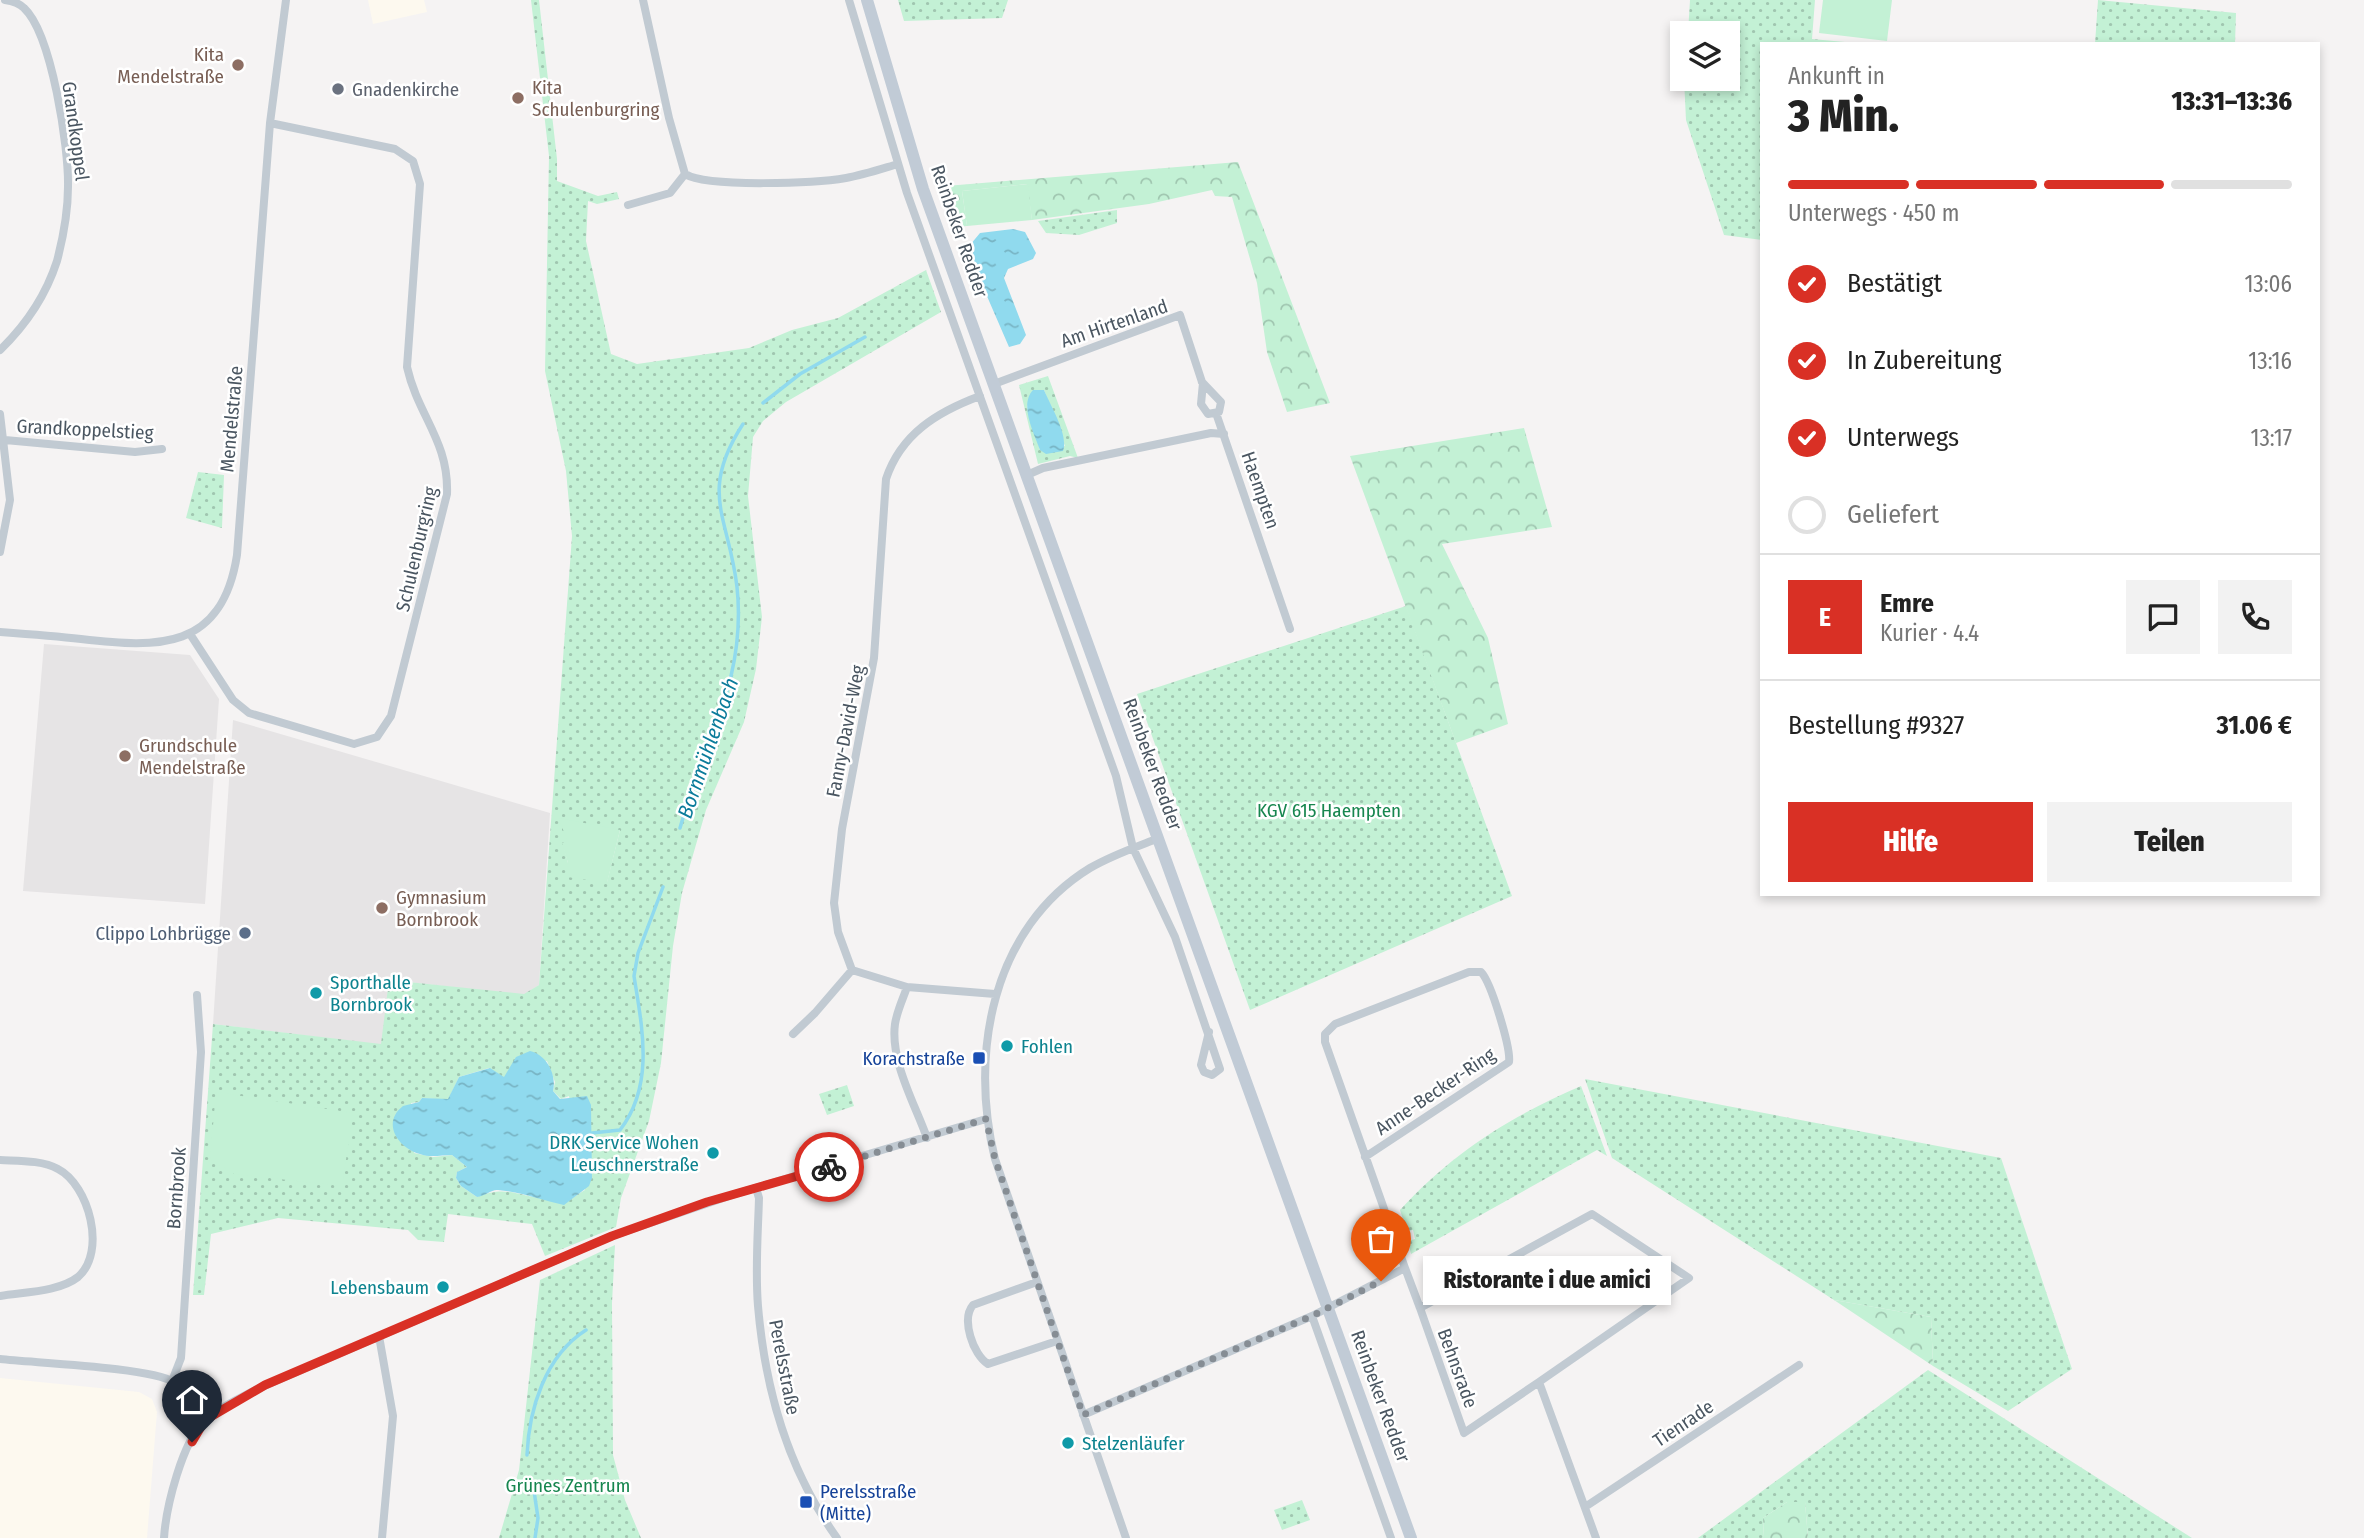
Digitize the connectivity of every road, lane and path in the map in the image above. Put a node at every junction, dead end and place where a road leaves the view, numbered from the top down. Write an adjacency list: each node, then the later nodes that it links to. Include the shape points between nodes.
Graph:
1 (5, 0): 10 (street, Grandkoppel, via 25,9 55,83 68,189 57,262 42,298)
2 (286, 0): 6 (street, Mendelstraße)
3 (643, 0): 8 (street)
4 (849, 0): 7 (street, Reinbeker Redder)
5 (867, 0): 12 (main road, Reinbeker Redder, via 923,189)
6 (270, 122): 23 (street, Mendelstraße, via 234,569 230,586 212,615); 23 (street, Schulenburgring, via 395,149 413,161 420,184 407,367 444,452 449,472 447,494 391,716 377,737 354,744 249,713 233,700)
7 (898, 164): 8 (street, via 845,178 804,181 702,181); 13 (street, Reinbeker Redder)
8 (685, 174): 9 (street, via 670,193)
9 (628, 205)
10 (0, 350)
11 (1202, 382): 12 (street, Am Hirtenland, via 1180,315); 14 (street, Am Hirtenland, via 1220,402); 14 (street, Am Hirtenland, via 1204,410)
12 (994, 384): 19 (main road, Reinbeker Redder)
13 (980, 396): 25 (street, Reinbeker Redder, via 1116,776); 26 (street, Fanny-David-Weg, via 934,416 895,454 886,478 874,658 842,829 834,903 838,932)
14 (1216, 413): 16 (street, Am Hirtenland)
15 (0, 414): 17 (street, Grandkoppelstieg)
16 (1224, 434): 19 (street, Haempten, via 1211,433); 21 (street, Haempten)
17 (5, 440): 18 (street, Grandkoppelstieg, via 135,452); 20 (street, Grandkoppelstieg, via 10,500)
18 (162, 449)
19 (1027, 475): 24 (main road, Reinbeker Redder)
20 (0, 552)
21 (1290, 629)
22 (0, 632): 23 (street, Mendelstraße, via 158,644)
23 (190, 634)
24 (1159, 838): 25 (street); 40 (main road, Reinbeker Redder)
25 (1132, 848): 28 (street, via 1089,869 1040,912 1019,939); 30 (street, Reinbeker Redder, via 1175,937)
26 (852, 970): 27 (street); 31 (street)
27 (907, 987): 28 (street); 33 (street, via 895,1025 895,1042)
28 (995, 994): 32 (street, via 985,1068)
29 (197, 995): 47 (street, Bornbrook, via 201,1052 180,1358)
30 (1209, 1032): 30 (street, Reinbeker Redder, via 1220,1069 1212,1075 1201,1065)
31 (793, 1034)
32 (986, 1119): 33 (street); 38 (street)
33 (927, 1138): 36 (street)
34 (1365, 1157): 34 (street, Anne-Becker-Ring, via 1325,1042 1326,1030 1469,972 1481,972 1509,1062); 37 (street, Anne-Becker-Ring)
35 (0, 1160): 39 (street, via 54,1167 72,1178 94,1244 86,1268 70,1282)
36 (756, 1188): 43 (street, via 612,1236); 54 (street, Perelsstraße, via 758,1303 772,1398 803,1484)
37 (1405, 1268): 40 (street); 41 (street, Behnsrade)
38 (1037, 1282): 44 (street); 44 (street, via 973,1305 967,1323 979,1355 988,1364)
39 (0, 1296)
40 (1328, 1307): 42 (street); 57 (main road, Reinbeker Redder)
41 (1420, 1308): 48 (street, Behnsrade, via 1464,1433); 48 (street, Behnsrade, via 1592,1214 1689,1278)
42 (1312, 1316): 49 (street); 56 (street, Reinbeker Redder)
43 (379, 1336): 50 (street, via 257,1388); 53 (street, via 393,1416)
44 (1057, 1341): 49 (street)
45 (0, 1359): 47 (street)
46 (1798, 1365): 51 (street, Tienrade)
47 (172, 1381): 50 (street)
48 (1539, 1382): 51 (street)
49 (1083, 1415): 55 (street)
50 (205, 1420): 52 (street, via 181,1462)
51 (1585, 1507): 58 (street)
52 (164, 1538)
53 (382, 1538)
54 (837, 1538)
55 (1126, 1538)
56 (1391, 1538)
57 (1411, 1538)
58 (1596, 1538)

